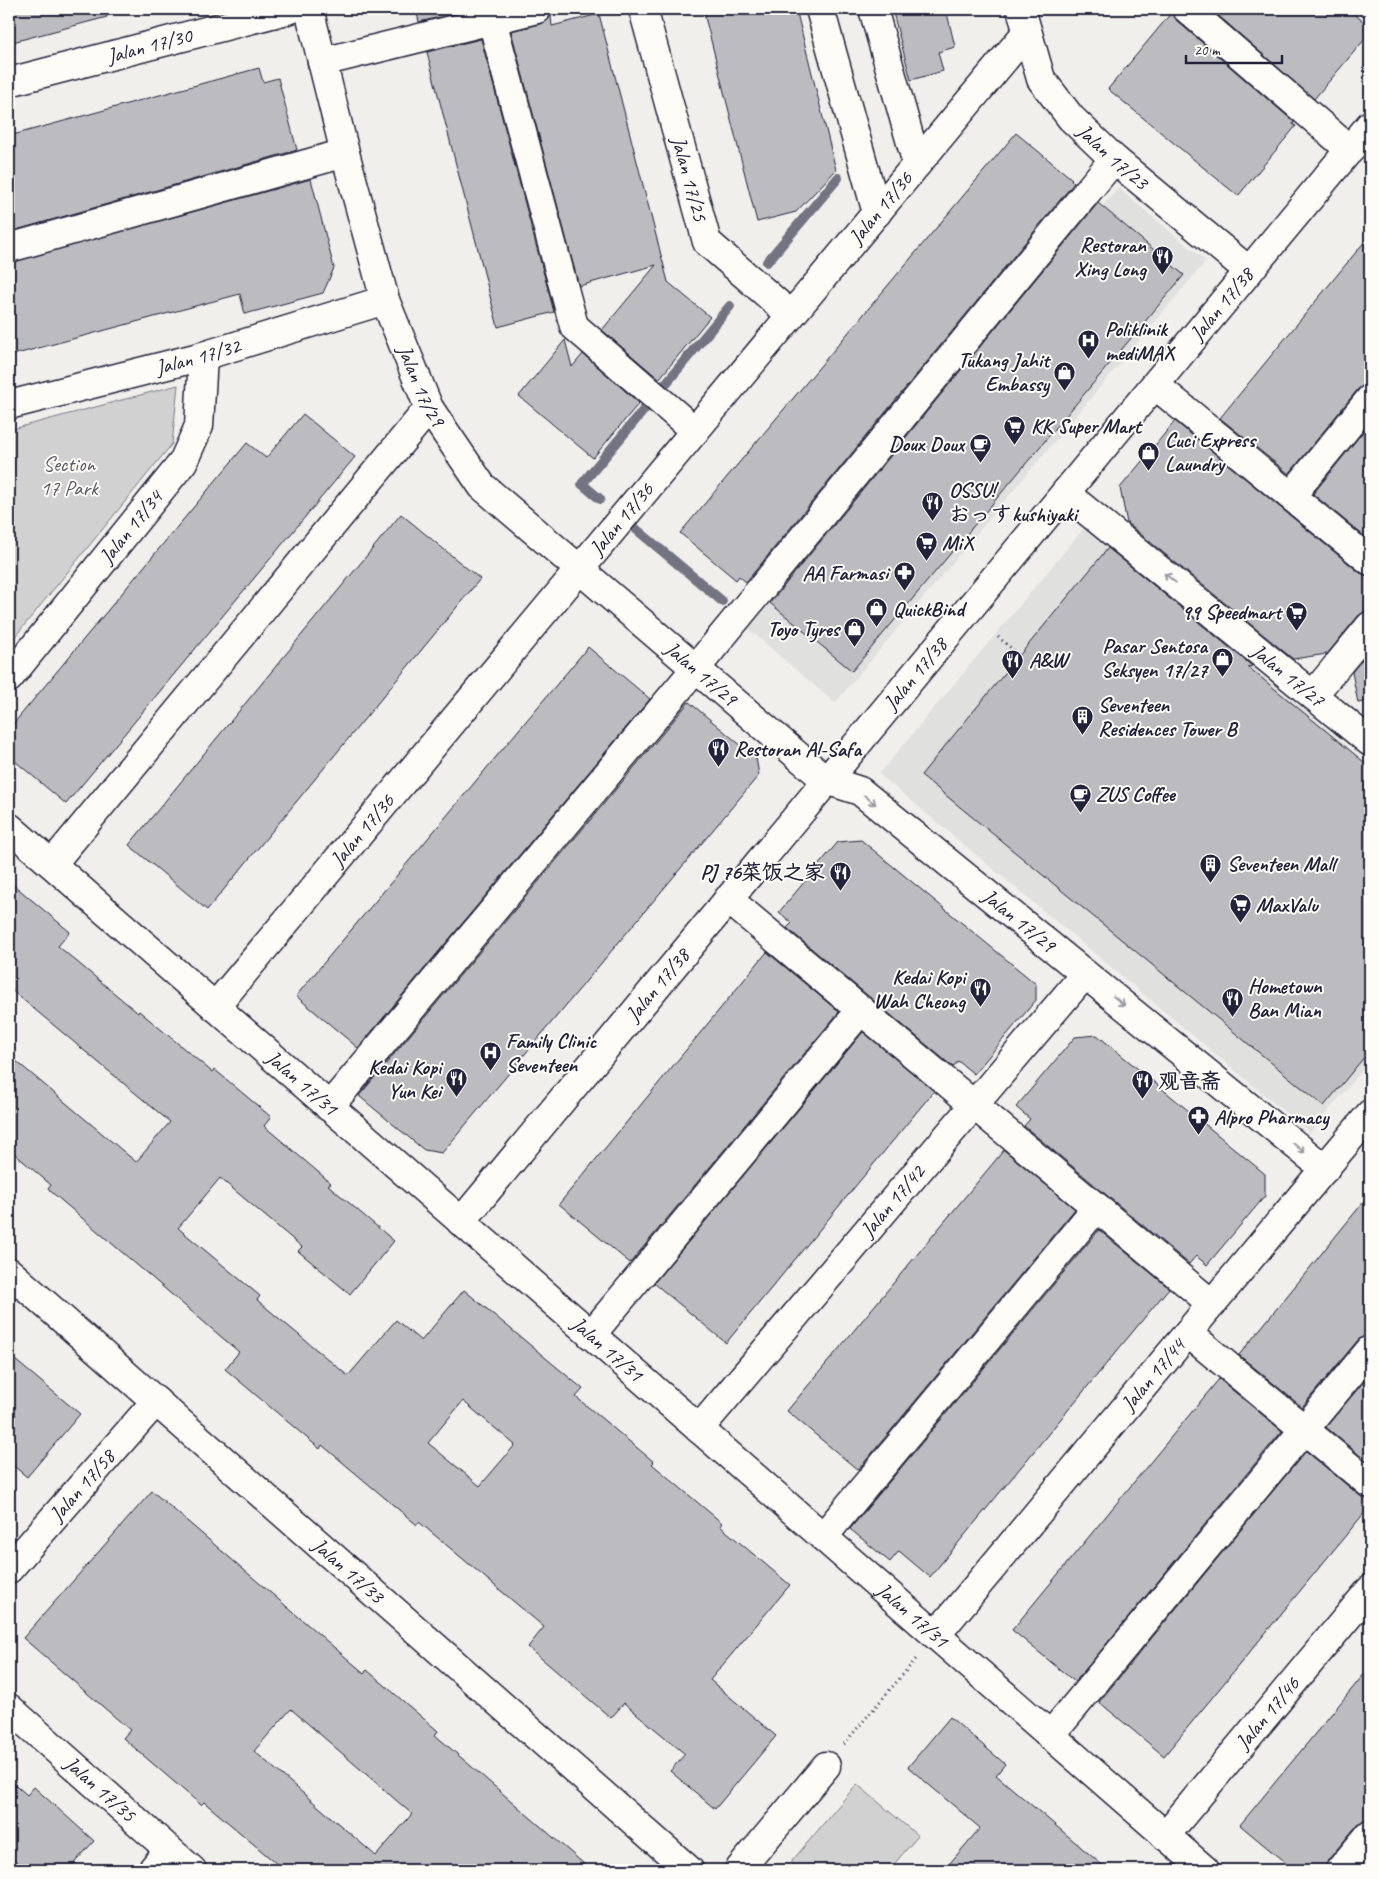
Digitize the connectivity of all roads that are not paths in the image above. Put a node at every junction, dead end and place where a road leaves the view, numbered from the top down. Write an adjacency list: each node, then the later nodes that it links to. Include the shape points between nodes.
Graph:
1 (291, 9): 11 (street, Jalan 17/30)
2 (309, 9): 10 (street, Jalan 17/29)
3 (537, 9): 8 (street)
4 (643, 9): 21 (street, Jalan 17/25, via 707,242)
5 (820, 9): 17 (street)
6 (873, 9): 16 (street)
7 (1187, 9): 13 (street)
8 (491, 14): 10 (street); 27 (street, via 574,326)
9 (1024, 20): 15 (street, Jalan 17/23, via 1040,79 1071,118); 16 (street, Jalan 17/36)
10 (322, 62): 14 (street, Jalan 17/29)
11 (9, 82)
12 (1370, 125): 13 (street, Jalan 17/38)
13 (1350, 150): 19 (street, Jalan 17/38)
14 (345, 153): 18 (street); 20 (street, Jalan 17/29)
15 (1114, 159): 19 (street, Jalan 17/23); 33 (street)
16 (917, 164): 17 (street, Jalan 17/36)
17 (876, 213): 21 (street, Jalan 17/36)
18 (9, 248)
19 (1249, 271): 23 (street, Jalan 17/38)
20 (385, 300): 22 (street, Jalan 17/32); 26 (street, Jalan 17/29)
21 (791, 315): 27 (street, Jalan 17/36)
22 (203, 356): 25 (street, Jalan 17/32); 34 (street, Jalan 17/34, via 198,426 183,462)
23 (1154, 385): 28 (street, Jalan 17/38); 29 (street)
24 (1370, 399): 29 (street)
25 (9, 405)
26 (429, 408): 31 (street, Jalan 17/29, via 482,486); 39 (street)
27 (696, 431): 31 (street, Jalan 17/36)
28 (1065, 493): 35 (street, Jalan 17/27, one-way to 28); 37 (street, Jalan 17/38)
29 (1291, 496): 30 (street)
30 (1370, 561)
31 (580, 569): 33 (street, Jalan 17/29); 42 (street, Jalan 17/36)
32 (1370, 626): 35 (street)
33 (696, 668): 37 (street, Jalan 17/29); 45 (street)
34 (9, 678)
35 (1313, 695): 36 (street, Jalan 17/27)
36 (1370, 742)
37 (826, 780): 40 (street, Jalan 17/38); 41 (street, Jalan 17/29, one-way to 41, via 860,791)
38 (9, 827): 39 (street, Jalan 17/31)
39 (52, 864): 42 (street, Jalan 17/31)
40 (728, 899): 43 (street); 49 (street, Jalan 17/38)
41 (1086, 974): 44 (street, Jalan 17/42); 47 (street, Jalan 17/29, one-way to 47)
42 (215, 1007): 45 (street, Jalan 17/31)
43 (862, 1010): 44 (street); 53 (street)
44 (974, 1105): 48 (street); 56 (street, Jalan 17/42)
45 (329, 1107): 49 (street, Jalan 17/31)
46 (1370, 1114): 47 (street, Jalan 17/44)
47 (1325, 1169): 51 (street, Jalan 17/44)
48 (1096, 1207): 51 (street); 59 (street)
49 (461, 1222): 53 (street, Jalan 17/31)
50 (9, 1272): 55 (street, Jalan 17/33)
51 (1212, 1304): 52 (street, Jalan 17/44)
52 (1188, 1333): 57 (street); 62 (street, Jalan 17/44)
53 (591, 1335): 56 (street, Jalan 17/31)
54 (1370, 1350): 57 (street)
55 (156, 1401): 60 (street, Jalan 17/58); 71 (street, Jalan 17/33)
56 (699, 1429): 59 (street, Jalan 17/31)
57 (1304, 1430): 58 (street); 64 (street)
58 (1370, 1484)
59 (823, 1537): 62 (street, Jalan 17/31)
60 (9, 1569)
61 (1370, 1590): 67 (street, Jalan 17/46)
62 (936, 1635): 64 (street, Jalan 17/31)
63 (9, 1708): 68 (street, Jalan 17/35)
64 (1050, 1736): 67 (street, Jalan 17/31)
65 (826, 1766): 72 (street)
66 (1370, 1834): 74 (street)
67 (1166, 1836): 73 (street, Jalan 17/31)
68 (169, 1850): 69 (street); 70 (street, Jalan 17/35)
69 (152, 1870)
70 (192, 1870)
71 (689, 1870)
72 (739, 1870)
73 (1204, 1870)
74 (1340, 1870)

